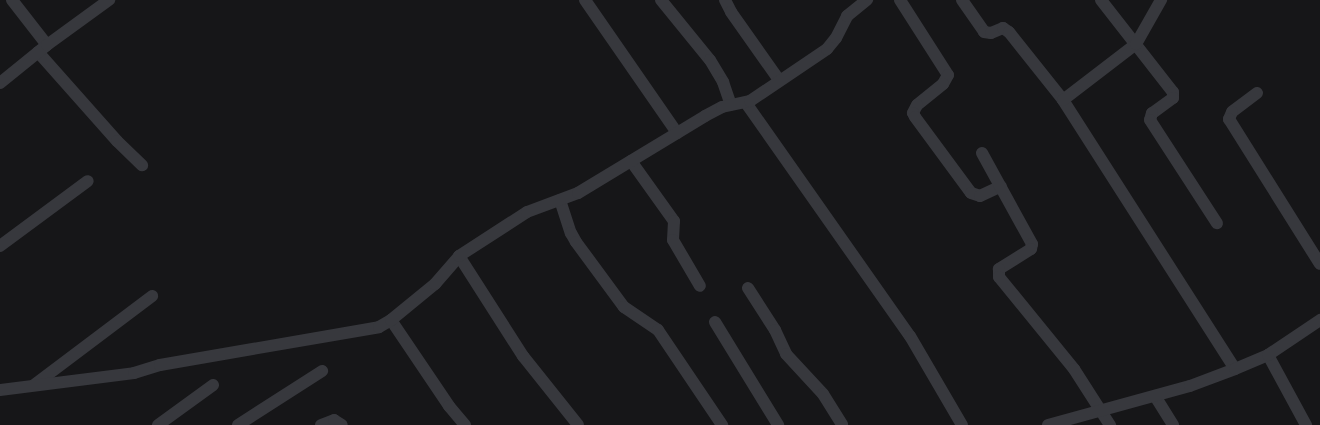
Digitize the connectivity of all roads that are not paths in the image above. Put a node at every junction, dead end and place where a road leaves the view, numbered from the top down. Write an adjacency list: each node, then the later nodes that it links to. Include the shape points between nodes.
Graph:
1 (12, 0): 12 (street)
2 (109, 0): 12 (street)
3 (585, 0): 19 (street)
4 (661, 0): 18 (street, via 714,66)
5 (726, 0): 13 (street)
6 (867, 0): 13 (street, via 847,16 827,49)
7 (900, 0): 24 (street, via 948,75 944,84 917,105 915,117 971,193 980,196)
8 (962, 0): 16 (street, via 984,32 1003,28 1009,32)
9 (1101, 0): 11 (street)
10 (1161, 0): 11 (street)
11 (1136, 44): 16 (street); 26 (street, via 1174,96 1152,113 1150,120)
12 (42, 49): 14 (street); 22 (street, via 117,140)
13 (779, 80): 17 (street)
14 (0, 83)
15 (1257, 93): 29 (street, via 1232,112 1229,119)
16 (1063, 100): 37 (street)
17 (746, 103): 18 (street); 53 (street, via 910,336)
18 (731, 105): 19 (street)
19 (677, 132): 21 (street)
20 (982, 152): 24 (street)
21 (631, 161): 25 (street, via 578,193); 30 (street, via 674,221 673,240)
22 (142, 165)
23 (88, 182): 27 (street)
24 (1001, 186): 43 (street, via 1032,247 999,269 998,274 1056,344)
25 (560, 200): 28 (street, via 527,212); 50 (street, via 576,242 624,307 658,330)
26 (1217, 224)
27 (0, 246)
28 (459, 256): 33 (street, via 435,284); 49 (street, via 523,356)
29 (1320, 264)
30 (700, 286)
31 (748, 288): 52 (street, via 786,354 823,394)
32 (152, 296): 39 (street)
33 (391, 320): 39 (street, via 369,330 160,365 134,373); 48 (street)
34 (1320, 320): 36 (street)
35 (715, 322): 51 (street)
36 (1268, 355): 37 (street); 57 (street)
37 (1235, 369): 42 (street)
38 (322, 371): 45 (street)
39 (34, 385): 41 (street)
40 (213, 385): 44 (street)
41 (0, 390)
42 (1155, 396): 43 (street); 56 (street)
43 (1103, 410): 54 (street); 55 (street)
44 (158, 425)
45 (238, 425)
46 (321, 425): 47 (street, via 334,420)
47 (342, 425)
48 (465, 425)
49 (578, 425)
50 (722, 425)
51 (778, 425)
52 (842, 425)
53 (962, 425)
54 (1048, 425)
55 (1110, 425)
56 (1173, 425)
57 (1306, 425)

